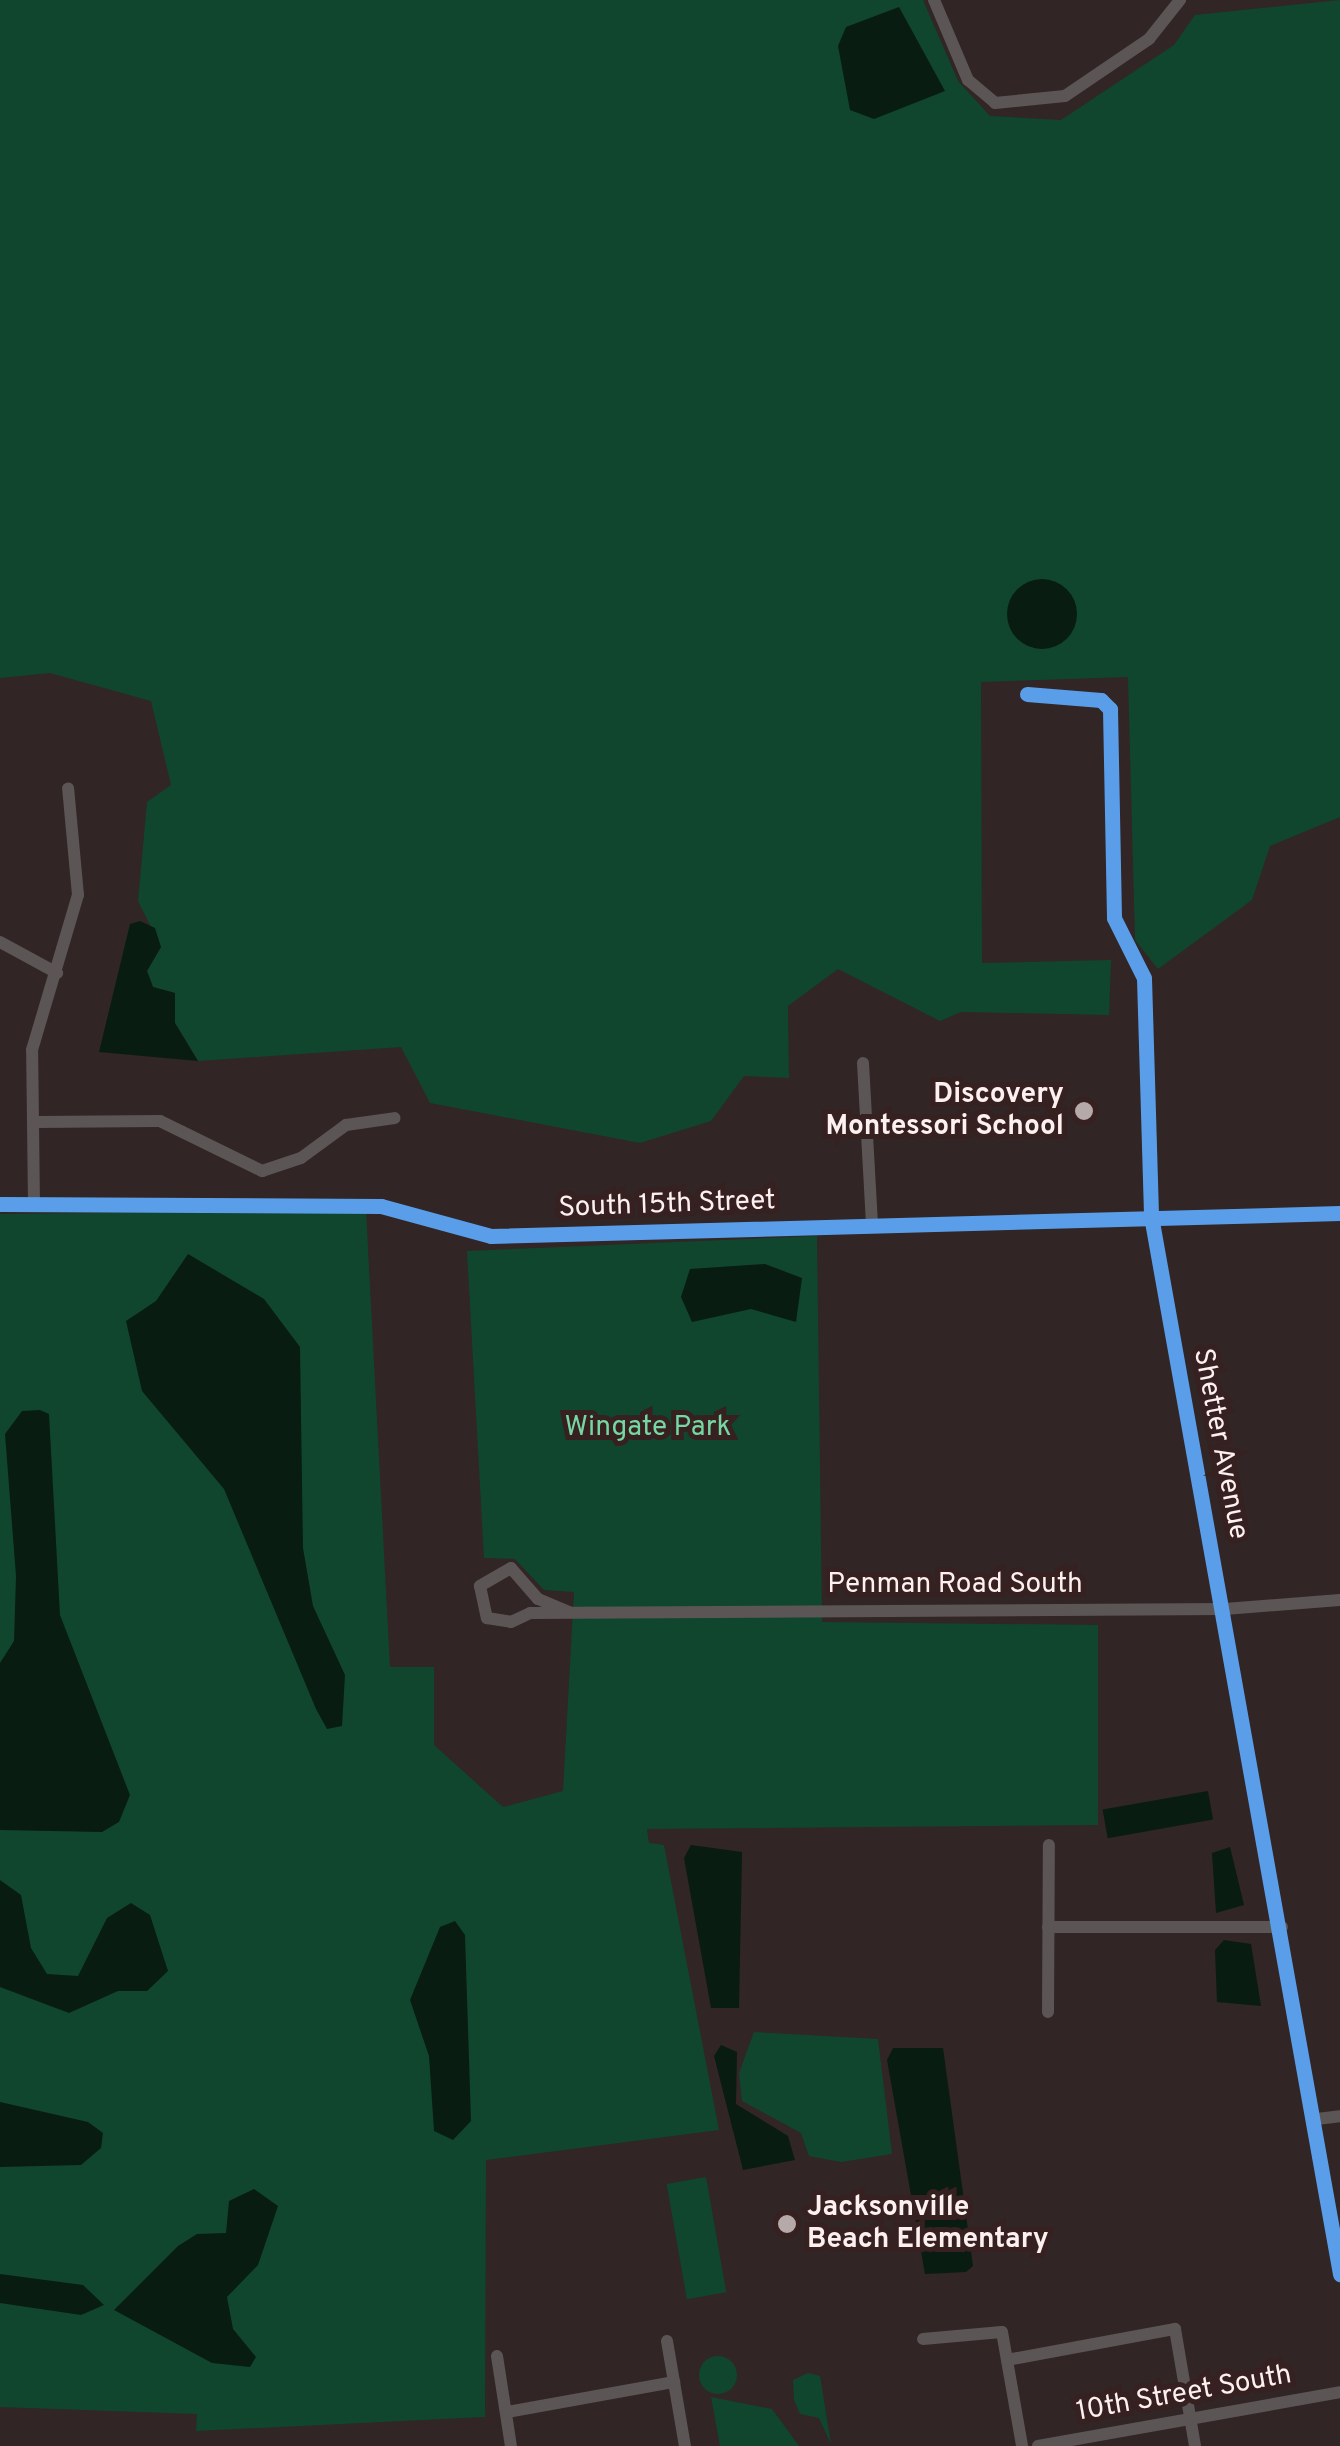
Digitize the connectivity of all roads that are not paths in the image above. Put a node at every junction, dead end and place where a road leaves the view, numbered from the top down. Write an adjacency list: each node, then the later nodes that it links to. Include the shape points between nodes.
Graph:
1 (934, 0): 2 (street, via 968,80 995,102 1065,96 1165,25)
2 (1180, 0)
3 (1027, 694): 13 (street, Shetter Avenue, via 1101,700 1110,710 1114,918 1144,978)
4 (68, 788): 6 (street, via 78,895)
5 (0, 942): 6 (street)
6 (57, 973): 9 (street, via 32,1050)
7 (863, 1063): 14 (street)
8 (395, 1118): 9 (street, via 346,1125 300,1158 262,1171 160,1121)
9 (37, 1122): 11 (street)
10 (0, 1204): 11 (street, South 15th Street)
11 (34, 1204): 14 (street, South 15th Street, via 381,1206 491,1236)
12 (1340, 1214): 13 (street, South 15th Street)
13 (1150, 1216): 14 (street, South 15th Street); 17 (street, Shetter Avenue)
14 (872, 1222)
15 (532, 1591): 18 (street, Penman Road South); 19 (street); 19 (street, Penman Road South, via 511,1568 480,1586 487,1618)
16 (1340, 1600): 17 (street, Penman Road South)
17 (1225, 1609): 18 (street, Penman Road South); 21 (street, Shetter Avenue)
18 (569, 1612): 19 (street, Penman Road South)
19 (520, 1618)
20 (1049, 1845): 22 (street)
21 (1282, 1926): 22 (street); 25 (street, Shetter Avenue)
22 (1048, 1927): 23 (street)
23 (1048, 2012)
24 (1340, 2116): 25 (street)
25 (1317, 2119): 26 (street, Shetter Avenue)
26 (1340, 2274)
27 (924, 2339): 30 (street, via 1002,2332)
28 (667, 2341): 31 (street)
29 (497, 2356): 33 (street)
30 (1007, 2360): 34 (street, via 1174,2330); 37 (street)
31 (674, 2382): 33 (street); 36 (street)
32 (1340, 2392): 34 (street, 10th Street South)
33 (507, 2412): 35 (street)
34 (1190, 2419): 38 (street, 10th Street South); 39 (street)
35 (512, 2446)
36 (685, 2446)
37 (1022, 2446)
38 (1038, 2446)
39 (1196, 2446)

